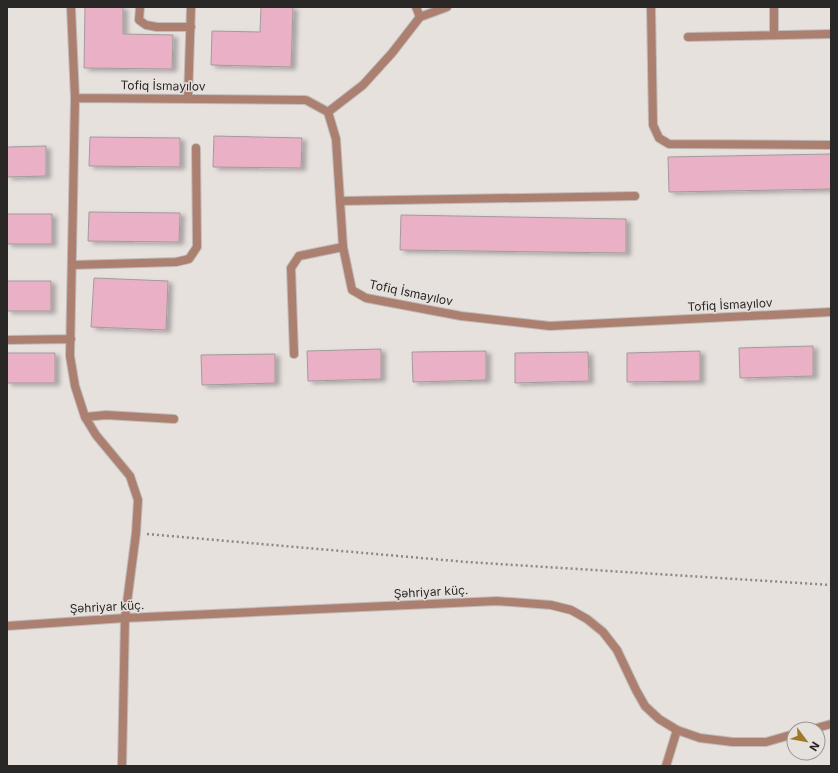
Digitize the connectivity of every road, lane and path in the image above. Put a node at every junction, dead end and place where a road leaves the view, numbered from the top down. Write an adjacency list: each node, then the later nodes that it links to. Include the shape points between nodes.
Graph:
1 (71, 7): 13 (street)
2 (140, 7): 9 (street, via 139,20 146,25)
3 (191, 7): 9 (street)
4 (416, 7): 8 (street)
5 (447, 7): 8 (street)
6 (651, 7): 16 (street, via 653,125 659,138 669,144)
7 (774, 7): 11 (street)
8 (420, 17): 15 (street, via 363,85)
9 (191, 27): 14 (street)
10 (831, 34): 11 (street)
11 (774, 35): 12 (street)
12 (688, 37)
13 (75, 98): 14 (street, Tofiq İsmayılov); 21 (street)
14 (188, 99): 15 (street, Tofiq İsmayılov, via 306,100)
15 (328, 112): 19 (street, Tofiq İsmayılov, via 336,139)
16 (831, 145)
17 (196, 148): 21 (street, via 197,248 189,259 176,262)
18 (635, 196): 19 (street)
19 (340, 201): 20 (street, Tofiq İsmayılov)
20 (343, 247): 22 (street, Tofiq İsmayılov, via 352,290 366,298 461,316 550,326); 25 (street, via 300,256 291,268)
21 (72, 264): 23 (street)
22 (831, 312)
23 (71, 339): 24 (street); 26 (street, via 70,356 75,386)
24 (7, 340)
25 (294, 354)
26 (85, 417): 27 (street, via 106,415); 28 (street, via 96,435 130,476 138,500)
27 (174, 419)
28 (136, 533): 29 (path, via 467,562); 30 (street)
29 (831, 585)
30 (125, 618): 31 (street, Şəhriyar küç.); 32 (street, Şəhriyar küç., via 497,601 551,605 571,610 587,618 603,632 617,650 645,706 659,719); 34 (street)
31 (7, 626)
32 (678, 730): 33 (street, Şəhriyar küç., via 700,738 733,742 766,742); 35 (street)
33 (786, 736)
34 (122, 766)
35 (666, 766)

